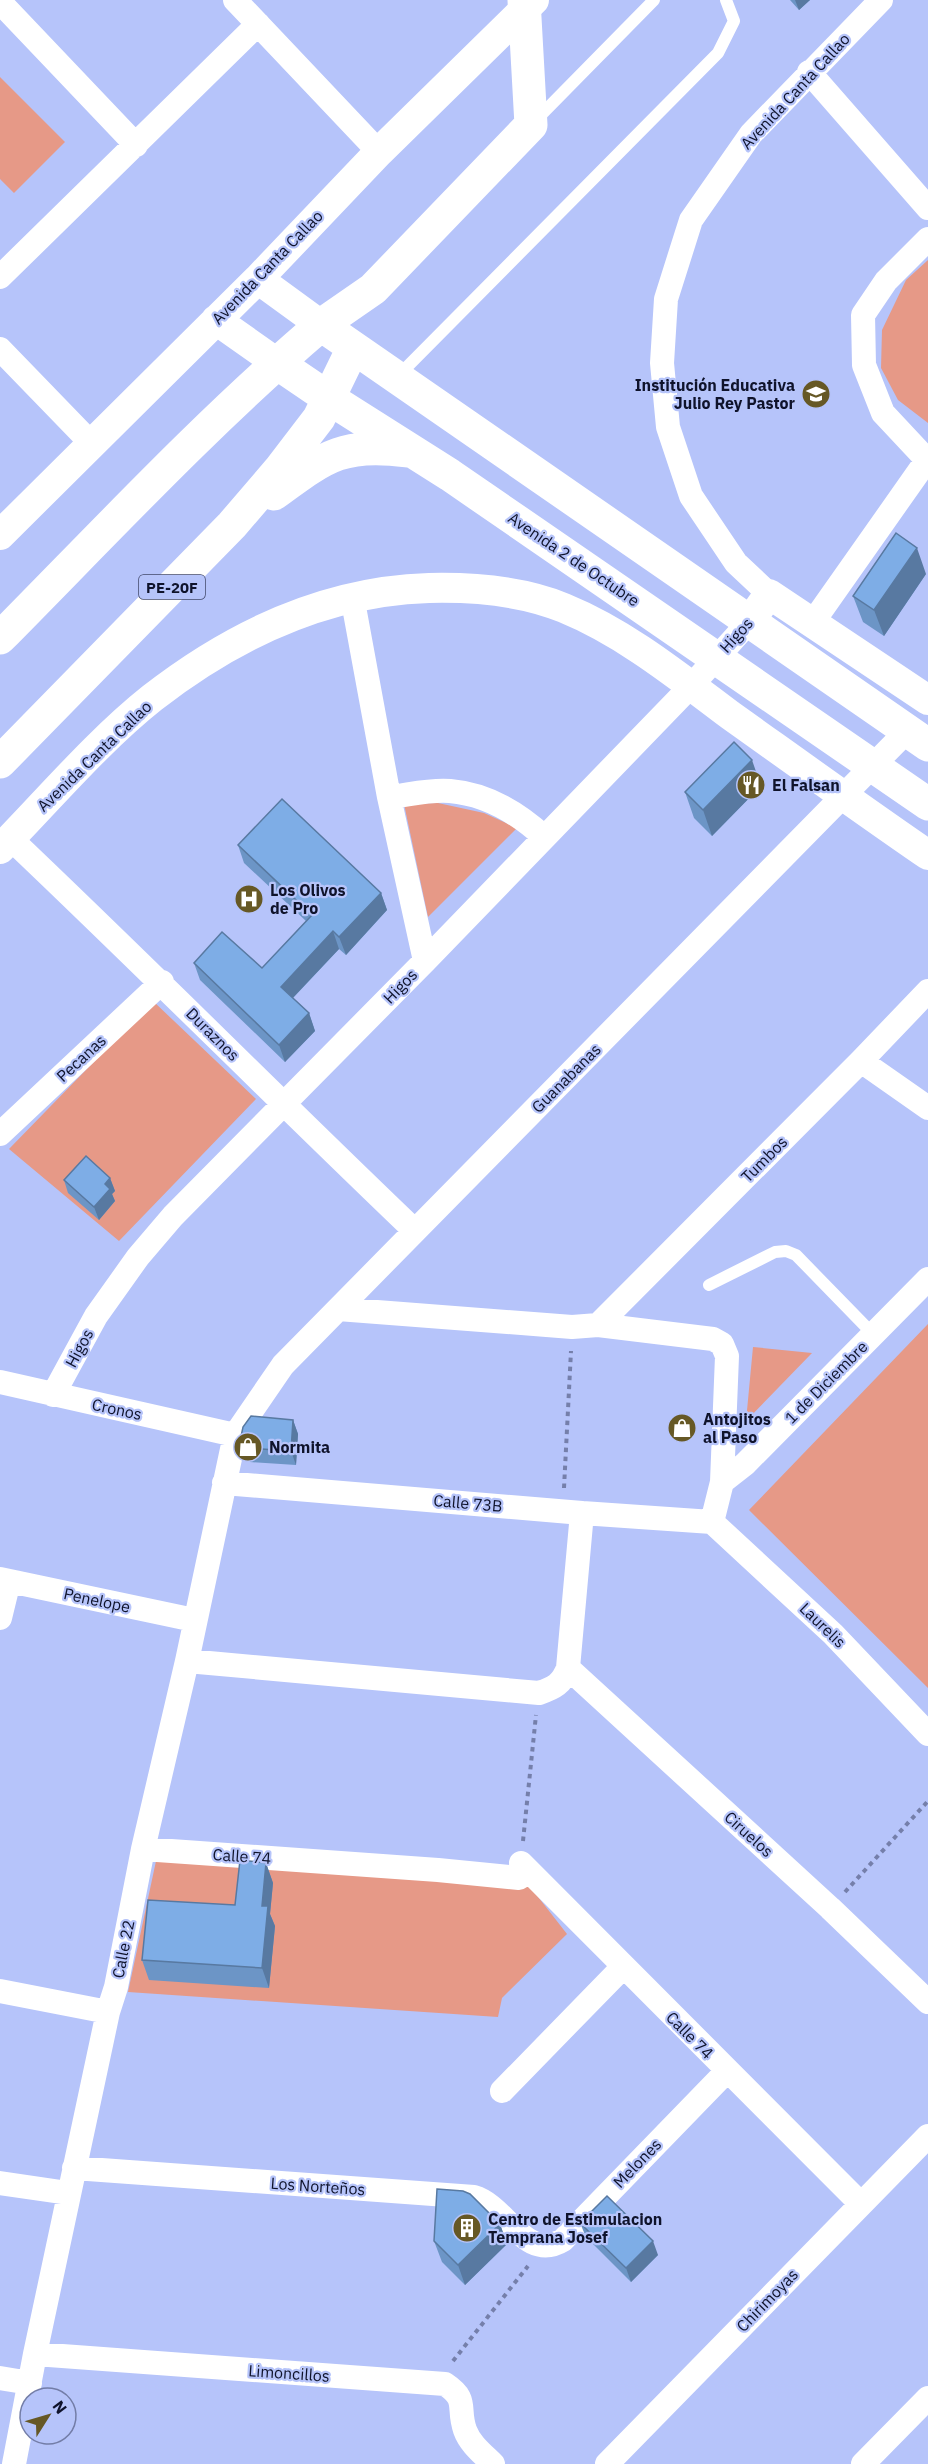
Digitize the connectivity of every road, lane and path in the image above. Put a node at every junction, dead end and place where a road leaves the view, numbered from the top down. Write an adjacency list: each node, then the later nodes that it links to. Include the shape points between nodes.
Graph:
1 (235, 0): 7 (street)
2 (654, 0): 9 (lane)
3 (726, 0): 22 (lane, via 734,21 718,53)
4 (881, 0): 8 (street, Avenida Canta Callao)
5 (0, 2): 10 (street)
6 (523, 2): 9 (main road); 11 (street, Avenida Canta Callao)
7 (258, 24): 10 (street); 11 (street)
8 (809, 72): 12 (street); 29 (street, Avenida Canta Callao, via 751,134 691,220 666,299 662,363 668,427 691,496 736,563)
9 (531, 125): 16 (main road, PE-20F)
10 (136, 145): 14 (street)
11 (379, 152): 15 (street, Avenida Canta Callao)
12 (928, 208)
13 (928, 239): 26 (street, via 886,281 863,315 864,365 883,413)
14 (0, 277)
15 (258, 279): 17 (street, Avenida Canta Callao); 18 (street)
16 (373, 289): 18 (main road, PE-20F); 19 (main road, PE-20F)
17 (216, 320): 21 (street, Avenida 2 de Octubre); 24 (street, Avenida Canta Callao)
18 (321, 325): 19 (main road); 21 (main road, PE-20F)
19 (353, 348): 22 (main road); 23 (main road, PE-20F)
20 (0, 349): 24 (street)
21 (277, 363): 23 (main road, Avenida 2 de Octubre); 33 (main road, PE-20F)
22 (396, 378): 31 (main road)
23 (330, 399): 25 (main road, Avenida 2 de Octubre); 27 (main road, PE-20F, via 298,446)
24 (92, 444): 28 (street, Avenida Canta Callao)
25 (411, 452): 27 (main road, via 378,447 345,451 318,462); 34 (main road, Avenida 2 de Octubre)
26 (927, 460): 32 (street)
27 (232, 525): 38 (main road, PE-20F)
28 (0, 535)
29 (769, 594): 31 (street, Higos); 32 (street, Avenida Canta Callao)
30 (352, 596): 35 (street, Avenida Canta Callao, via 454,587 512,594 562,607 616,634); 41 (street); 44 (street, Avenida Canta Callao, via 299,612 250,633 151,699)
31 (750, 621): 34 (street, Higos); 37 (main road)
32 (813, 622): 36 (street)
33 (0, 638)
34 (717, 657): 35 (street, Higos); 39 (main road, Avenida 2 de Octubre)
35 (691, 686): 40 (street); 43 (street, Higos)
36 (928, 700)
37 (918, 738): 39 (street, Guanabanas)
38 (0, 762)
39 (873, 766): 40 (street, Guanabanas); 42 (main road, Avenida 2 de Octubre)
40 (843, 796): 45 (street); 53 (street, Guanabanas)
41 (389, 797): 43 (street, via 448,790 479,796 523,818); 46 (street)
42 (928, 804)
43 (544, 837): 46 (street, Higos)
44 (5, 844): 47 (street, Duraznos)
45 (928, 855)
46 (425, 961): 50 (street, Higos)
47 (162, 982): 50 (street, Duraznos); 52 (street, Pecanas)
48 (928, 991): 49 (street, Tumbos)
49 (861, 1061): 51 (street); 57 (street, Tumbos)
50 (283, 1105): 53 (street, Duraznos); 61 (street, Higos, via 138,1257 96,1316)
51 (928, 1108)
52 (0, 1134)
53 (415, 1232): 56 (street, Guanabanas)
54 (928, 1279): 59 (street, 1 de Diciembre)
55 (710, 1285): 59 (lane, via 775,1252 786,1251 796,1255)
56 (338, 1309): 58 (street); 62 (street, Guanabanas, via 283,1365)
57 (598, 1325): 58 (street); 63 (street, via 713,1339 722,1344 727,1356)
58 (572, 1327): 65 (path)
59 (873, 1334): 63 (street, 1 de Diciembre, via 745,1464)
60 (0, 1382): 61 (street, Cronos)
61 (53, 1395): 62 (street, Cronos)
62 (235, 1435): 64 (street, Calle 22)
63 (722, 1482): 66 (street)
64 (224, 1483): 65 (street, Calle 73B); 69 (street, Calle 22)
65 (573, 1512): 66 (street, Calle 73B); 71 (street)
66 (712, 1522): 73 (street, Laurelis, via 833,1634)
67 (4, 1580): 68 (street); 69 (street, Penelope)
68 (0, 1618)
69 (194, 1620): 70 (street, Calle 22)
70 (187, 1661): 72 (street); 75 (street, Calle 22)
71 (568, 1668): 72 (street, via 556,1687); 77 (street, Ciruelos)
72 (538, 1693): 76 (path)
73 (928, 1734)
74 (928, 1801): 77 (path)
75 (143, 1849): 76 (street, Calle 74, via 438,1870); 81 (street, Calle 22)
76 (520, 1871): 78 (street, Calle 74)
77 (830, 1908): 80 (street, Ciruelos)
78 (623, 1967): 82 (street, Calle 74); 83 (street)
79 (0, 1991): 81 (street)
80 (928, 2002)
81 (108, 2012): 85 (street, Calle 22)
82 (726, 2072): 88 (street, Calle 74); 89 (street, Melones, via 562,2240)
83 (502, 2091)
84 (928, 2136): 88 (street, Chirimoyas)
85 (74, 2168): 87 (street, Calle 22); 89 (street, Los Norteños, via 474,2197 492,2205 525,2239)
86 (0, 2183): 87 (street)
87 (68, 2193): 90 (street, Calle 22)
88 (861, 2205): 97 (street, Chirimoyas)
89 (543, 2246): 93 (path)
90 (35, 2354): 92 (street, Calle 22); 93 (street, Limoncillos)
91 (0, 2378): 92 (street)
92 (30, 2383): 95 (street, Calle 22)
93 (436, 2384): 96 (street, Limoncillos, via 445,2384 457,2392 465,2430)
94 (928, 2398): 98 (street)
95 (14, 2464)
96 (493, 2464)
97 (607, 2464)
98 (863, 2464)

